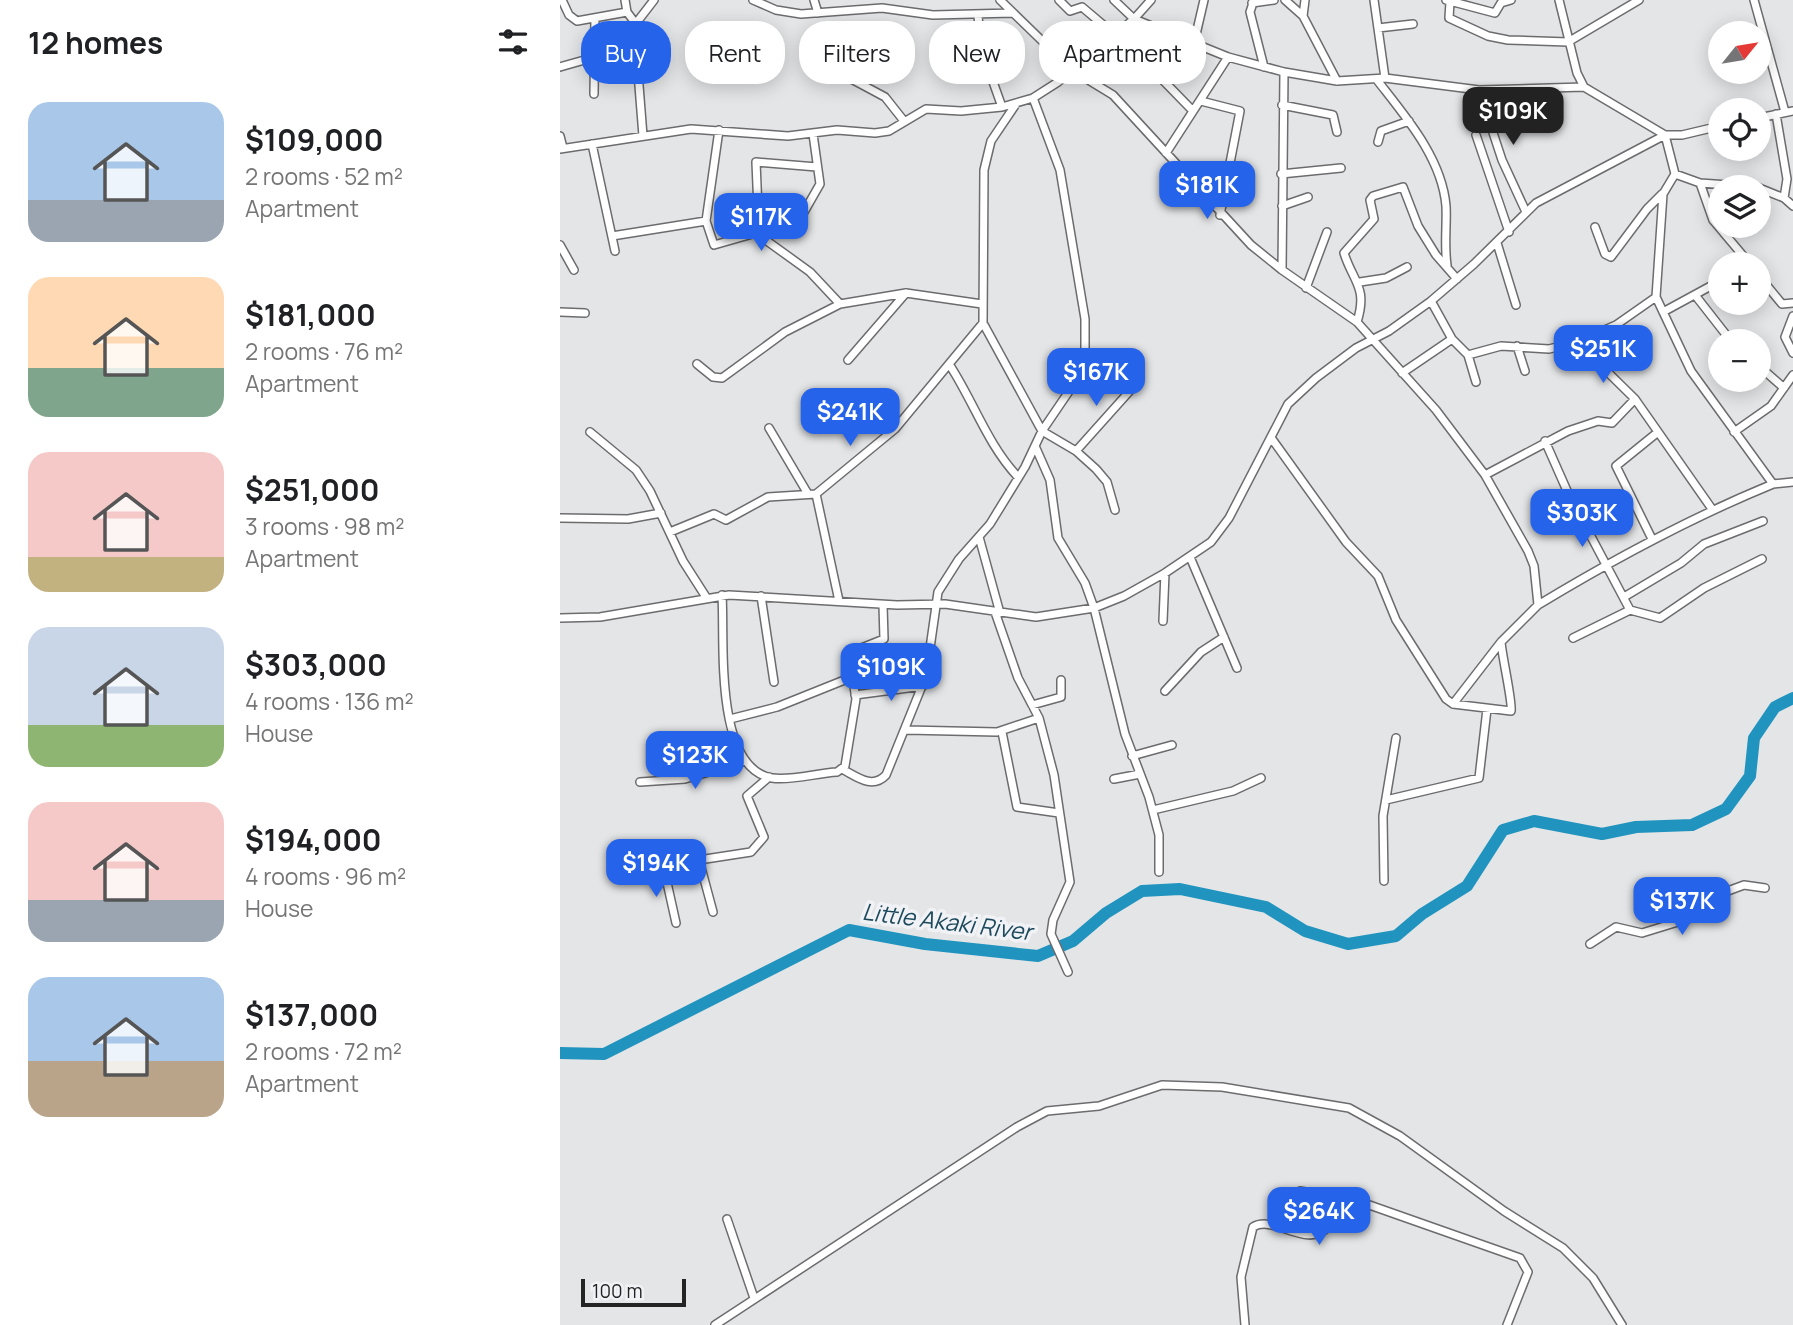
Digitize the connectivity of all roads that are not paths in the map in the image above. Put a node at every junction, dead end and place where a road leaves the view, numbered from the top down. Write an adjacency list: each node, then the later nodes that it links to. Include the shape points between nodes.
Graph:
1 (562, 0): 29 (street, via 574,20)
2 (625, 0): 24 (street)
3 (654, 0): 32 (street)
4 (753, 0): 25 (street, via 776,10)
5 (814, 0): 25 (street)
6 (904, 0): 23 (street)
7 (1000, 0): 26 (street)
8 (1059, 0): 22 (street, via 1070,11)
9 (1114, 0): 30 (street)
10 (1151, 0): 30 (street)
11 (1204, 0): 36 (street)
12 (1274, 0): 20 (street)
13 (1284, 0): 28 (street)
14 (1305, 0): 28 (street)
15 (1374, 0): 38 (street)
16 (1511, 0): 21 (street, via 1495,13)
17 (1559, 0): 40 (street)
18 (1639, 0): 40 (street)
19 (1754, 0): 64 (street)
20 (1253, 1): 45 (street, via 1250,12)
21 (1448, 1): 40 (street, via 1449,18 1488,36)
22 (1083, 4): 33 (street)
23 (905, 11): 25 (street, via 882,8); 27 (street)
24 (627, 12): 29 (street); 31 (street)
25 (818, 13)
26 (1013, 13): 27 (street); 39 (street)
27 (978, 16): 62 (street, via 981,48)
28 (1303, 16): 48 (street)
29 (595, 18)
30 (1134, 19): 34 (street); 35 (street)
31 (634, 21)
32 (638, 21)
33 (1101, 21)
34 (1131, 21)
35 (1139, 21)
36 (1199, 21)
37 (1413, 24): 38 (street)
38 (1377, 28): 47 (street)
39 (1039, 38)
40 (1568, 42): 55 (street)
41 (1206, 48): 42 (street)
42 (1228, 57): 45 (street); 59 (street)
43 (581, 61): 44 (street)
44 (560, 67)
45 (1265, 67): 46 (street)
46 (1284, 72): 48 (street); 61 (street)
47 (1381, 79): 48 (street); 56 (street); 66 (street)
48 (1337, 81)
49 (594, 84): 57 (street)
50 (638, 84): 74 (street)
51 (861, 84): 65 (street, via 885,97)
52 (1052, 84): 58 (street)
53 (1095, 84): 78 (street, via 1113,95)
54 (1164, 84): 63 (street)
55 (1584, 87): 56 (street); 72 (street)
56 (1479, 90): 91 (street)
57 (594, 94)
58 (1033, 98): 60 (street); 138 (street, via 1059,164 1079,277 1085,330)
59 (1200, 100): 63 (street); 92 (street, via 1240,111)
60 (1017, 103): 62 (street); 118 (street, via 987,152)
61 (1282, 105): 69 (street, via 1333,116); 81 (street)
62 (1002, 107): 65 (street, via 930,108)
63 (1192, 110): 78 (street)
64 (1785, 112): 88 (street)
65 (904, 121): 70 (street, via 884,132)
66 (1409, 121): 75 (street, via 1381,131); 103 (street, via 1443,188)
67 (1708, 129): 72 (street)
68 (719, 130): 70 (street); 74 (street); 93 (street)
69 (1337, 132)
70 (813, 134): 79 (street)
71 (1476, 135): 96 (street)
72 (1665, 135): 82 (street); 91 (street)
73 (560, 136): 77 (street)
74 (643, 136): 76 (street)
75 (1378, 142)
76 (592, 144): 77 (street); 98 (street)
77 (562, 148)
78 (1166, 153): 92 (street)
79 (817, 167): 97 (street, via 820,184 796,226); 97 (street, via 756,162)
80 (1341, 168): 81 (street)
81 (1281, 174): 89 (street)
82 (1675, 174): 83 (street); 86 (street)
83 (1700, 183): 84 (street); 102 (street, via 1713,220)
84 (1708, 184)
85 (1771, 193): 88 (street)
86 (1663, 194): 94 (street, via 1611,257 1605,254); 114 (street)
87 (1308, 197): 89 (street)
88 (1784, 198): 90 (street)
89 (1282, 206): 106 (street)
90 (1793, 206)
91 (1525, 212): 96 (street)
92 (1220, 215): 106 (street)
93 (706, 221): 97 (street, via 717,247 749,233); 98 (street)
94 (1595, 227)
95 (1327, 232): 109 (street)
96 (1508, 232): 99 (street)
97 (759, 234): 117 (street, via 810,272)
98 (612, 236): 101 (street)
99 (1497, 243): 107 (street); 119 (street)
100 (560, 245): 105 (street)
101 (615, 251)
102 (1740, 252)
103 (1447, 266): 107 (street); 108 (street, via 1424,236 1406,192 1399,187 1371,198 1374,219 1344,253)
104 (1407, 267): 108 (street, via 1386,278)
105 (574, 270)
106 (1282, 270): 109 (street)
107 (1457, 279): 115 (street)
108 (1360, 282): 124 (street, via 1363,302)
109 (1306, 288): 124 (street)
110 (1708, 288): 113 (street)
111 (1771, 291): 116 (street, via 1782,304)
112 (906, 293): 117 (street); 118 (street); 134 (street)
113 (1695, 295): 122 (street); 126 (street)
114 (1656, 297): 122 (street); 129 (street, via 1616,325)
115 (1431, 301): 127 (street); 128 (street)
116 (1793, 303)
117 (840, 304): 135 (street, via 785,332 722,378 713,377)
118 (982, 304): 125 (street)
119 (1516, 305)
120 (560, 312): 121 (street)
121 (585, 313)
122 (1663, 313): 150 (street, via 1692,371)
123 (1793, 316): 131 (street, via 1785,337)
124 (1357, 322): 127 (street)
125 (983, 323): 136 (street); 147 (street)
126 (1722, 329)
127 (1372, 339): 139 (street); 151 (street, via 1295,396)
128 (1452, 339): 132 (street); 139 (street)
129 (1577, 342): 130 (street, via 1549,349); 145 (street)
130 (1517, 346): 132 (street); 137 (street)
131 (1793, 354)
132 (1468, 355): 142 (street)
133 (1118, 356): 138 (street, via 1089,375)
134 (848, 360)
135 (697, 364)
136 (949, 364): 156 (street, via 970,396 994,449); 159 (street, via 895,429)
137 (1525, 371)
138 (1081, 373): 147 (street)
139 (1402, 373): 155 (street)
140 (1793, 375): 144 (street)
141 (1771, 377): 144 (street)
142 (1476, 382)
143 (1136, 384): 154 (street)
144 (1784, 388): 150 (street, via 1770,406)
145 (1635, 399): 149 (street); 152 (street, via 1612,423 1598,421)
146 (769, 428): 159 (street)
147 (1042, 431): 153 (street); 154 (street)
148 (590, 432): 162 (street, via 631,464)
149 (1658, 432): 160 (street); 167 (street, via 1616,466)
150 (1734, 432): 158 (street)
151 (1272, 439): 168 (street, via 1221,530); 195 (street, via 1346,542 1378,576 1396,620 1441,694)
152 (1545, 441): 155 (street); 170 (street)
153 (1035, 446): 156 (street); 180 (street, via 1050,480 1058,538)
154 (1076, 451): 161 (street, via 1107,482)
155 (1485, 475): 179 (street, via 1528,551)
156 (1018, 477): 166 (street)
157 (1793, 481): 158 (street)
158 (1773, 484): 160 (street)
159 (812, 494): 165 (street, via 768,497 726,520 715,514); 176 (street)
160 (1712, 509): 167 (street)
161 (1115, 510)
162 (661, 513): 163 (street, via 628,519); 165 (street)
163 (560, 518)
164 (1763, 521): 175 (street, via 1704,544)
165 (670, 532): 174 (street)
166 (979, 537): 178 (street, via 950,574 939,592); 182 (street)
167 (1651, 539): 170 (street)
168 (1190, 557): 171 (street); 185 (street)
169 (1762, 559): 181 (street, via 1704,588 1660,618)
170 (1606, 564): 175 (street); 179 (street)
171 (1166, 573): 180 (street); 184 (street)
172 (722, 595): 173 (street); 174 (street); 199 (street, via 723,674)
173 (761, 596): 176 (street); 191 (street)
174 (706, 597): 183 (street, via 600,617)
175 (1624, 597): 181 (street)
176 (839, 601): 177 (street)
177 (883, 604): 178 (street); 189 (street, via 884,639 855,652)
178 (938, 604): 182 (street); 192 (street)
179 (1538, 605): 187 (street)
180 (1094, 608): 182 (street, via 1036,618); 204 (street)
181 (1630, 610): 186 (street)
182 (998, 612): 196 (street, via 1018,678)
183 (560, 618)
184 (1163, 621)
185 (1224, 637): 188 (street); 193 (street, via 1200,652)
186 (1573, 638)
187 (1501, 642): 195 (street); 197 (street, via 1513,708 1507,712)
188 (1237, 668)
189 (852, 677): 194 (street); 199 (street, via 777,707)
190 (1060, 680): 196 (street, via 1062,698)
191 (774, 682)
192 (923, 686): 194 (street); 200 (street)
193 (1165, 691)
194 (855, 695): 206 (street, via 847,761)
195 (1453, 704): 197 (street)
196 (1032, 705): 198 (street)
197 (1487, 709): 212 (street, via 1479,778)
198 (1039, 718): 201 (street); 214 (street)
199 (730, 719): 205 (street, via 734,742)
200 (906, 730): 201 (street); 206 (street, via 881,780 869,782)
201 (1002, 732): 214 (street, via 1017,807)
202 (1396, 738): 212 (street)
203 (1172, 746): 204 (street)
204 (1132, 756): 207 (street)
205 (746, 761): 208 (street); 211 (street, via 685,779)
206 (842, 769): 208 (street)
207 (1140, 774): 210 (street); 213 (street)
208 (769, 777): 216 (street, via 747,796 763,840 747,853)
209 (1261, 778): 213 (street, via 1233,791)
210 (1114, 779)
211 (640, 782)
212 (1386, 800): 219 (street)
213 (1153, 810): 218 (street, via 1159,835)
214 (1059, 813): 224 (street, via 1070,883 1054,920 1052,939)
215 (649, 855): 217 (street, via 654,869)
216 (699, 860): 217 (street); 221 (street)
217 (664, 869): 222 (street)
218 (1159, 872)
219 (1384, 881)
220 (1765, 888): 223 (street, via 1744,885 1725,892 1686,921 1642,933 1616,927)
221 (713, 912)
222 (676, 923)
223 (1590, 944)
224 (1066, 970)
225 (1300, 1191): 226 (street)
226 (1344, 1197): 230 (street, via 1329,1227 1318,1233 1263,1224 1253,1227 1241,1277); 231 (street, via 1520,1258 1528,1272)
227 (727, 1219): 228 (street)
228 (754, 1298): 229 (street); 232 (street, via 859,1233 967,1157 1047,1111 1099,1106 1162,1085 1184,1085 1349,1108 1563,1248 1593,1278)
229 (715, 1325)
230 (1245, 1325)
231 (1507, 1325)
232 (1622, 1325)

